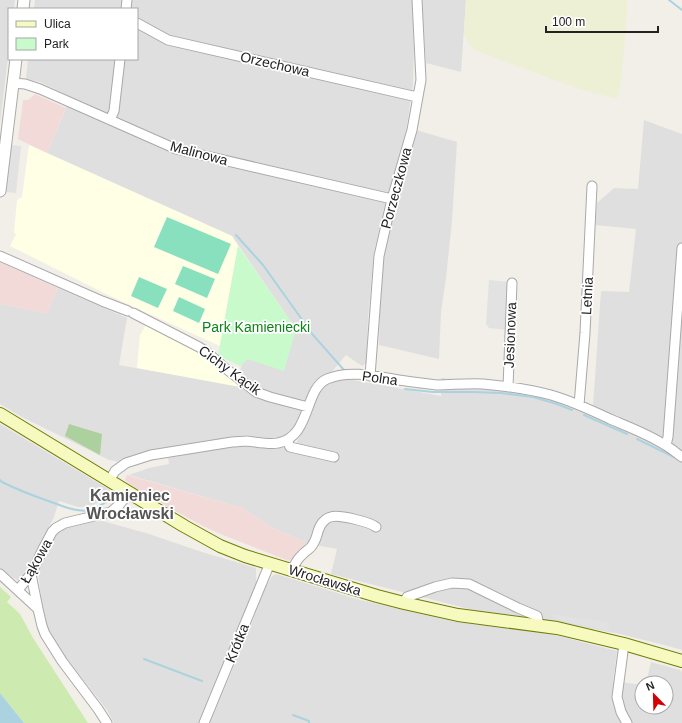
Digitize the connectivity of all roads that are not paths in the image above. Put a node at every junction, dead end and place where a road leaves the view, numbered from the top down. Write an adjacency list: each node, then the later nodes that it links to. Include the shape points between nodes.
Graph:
1 (417, 0): 6 (street, Porzeczkowa, via 420,80)
2 (138, 24): 6 (street, Orzechowa, via 168,40)
3 (16, 60): 5 (street)
4 (120, 60): 7 (street, via 114,111)
5 (13, 83): 7 (street, Malinowa, via 40,89); 9 (street)
6 (417, 97): 10 (street, Porzeczkowa, via 412,130)
7 (110, 120): 10 (street, Malinowa, via 176,149)
8 (592, 186): 16 (street, Letnia)
9 (0, 191)
10 (392, 199): 14 (street, Porzeczkowa, via 378,256)
11 (682, 248): 20 (street, via 668,437)
12 (0, 256): 17 (street, Cichy Kącik, via 131,312 199,347 256,392)
13 (512, 283): 15 (street, Jesionowa)
14 (370, 376): 15 (street, Polna, via 436,385 482,384); 17 (street, Polna, via 347,374 325,380 319,384)
15 (508, 387): 16 (street, Polna, via 538,392)
16 (579, 405): 20 (street, Polna, via 634,428)
17 (308, 407): 19 (street, Polna, via 303,421)
18 (0, 414): 23 (main road, Wrocławska)
19 (287, 440): 21 (street, via 290,447); 23 (street, via 277,443 232,442 151,455 126,463 115,471)
20 (665, 445): 22 (street, Polna)
21 (334, 457)
22 (682, 457)
23 (108, 481): 24 (main road, Wrocławska)
24 (129, 493): 26 (main road, Wrocławska, via 220,546); 29 (street, Łąkowa, via 111,512 65,523 56,528)
25 (376, 527): 27 (street, via 356,520 330,517 322,523 313,544 297,559)
26 (270, 563): 27 (main road, Wrocławska); 37 (street, Krótka)
27 (292, 570): 31 (main road, Wrocławska)
28 (0, 574): 30 (street)
29 (31, 574): 30 (street, Łąkowa); 32 (street)
30 (18, 590): 32 (street, Łąkowa)
31 (404, 603): 33 (main road, Wrocławska, via 458,615); 33 (street, via 407,596 435,587 452,583 469,584 537,616)
32 (38, 609): 36 (street, via 45,634)
33 (539, 625): 34 (main road, Wrocławska)
34 (624, 644): 35 (main road, Wrocławska); 38 (street, via 617,697)
35 (682, 661)
36 (107, 723)
37 (204, 723)
38 (627, 723)

